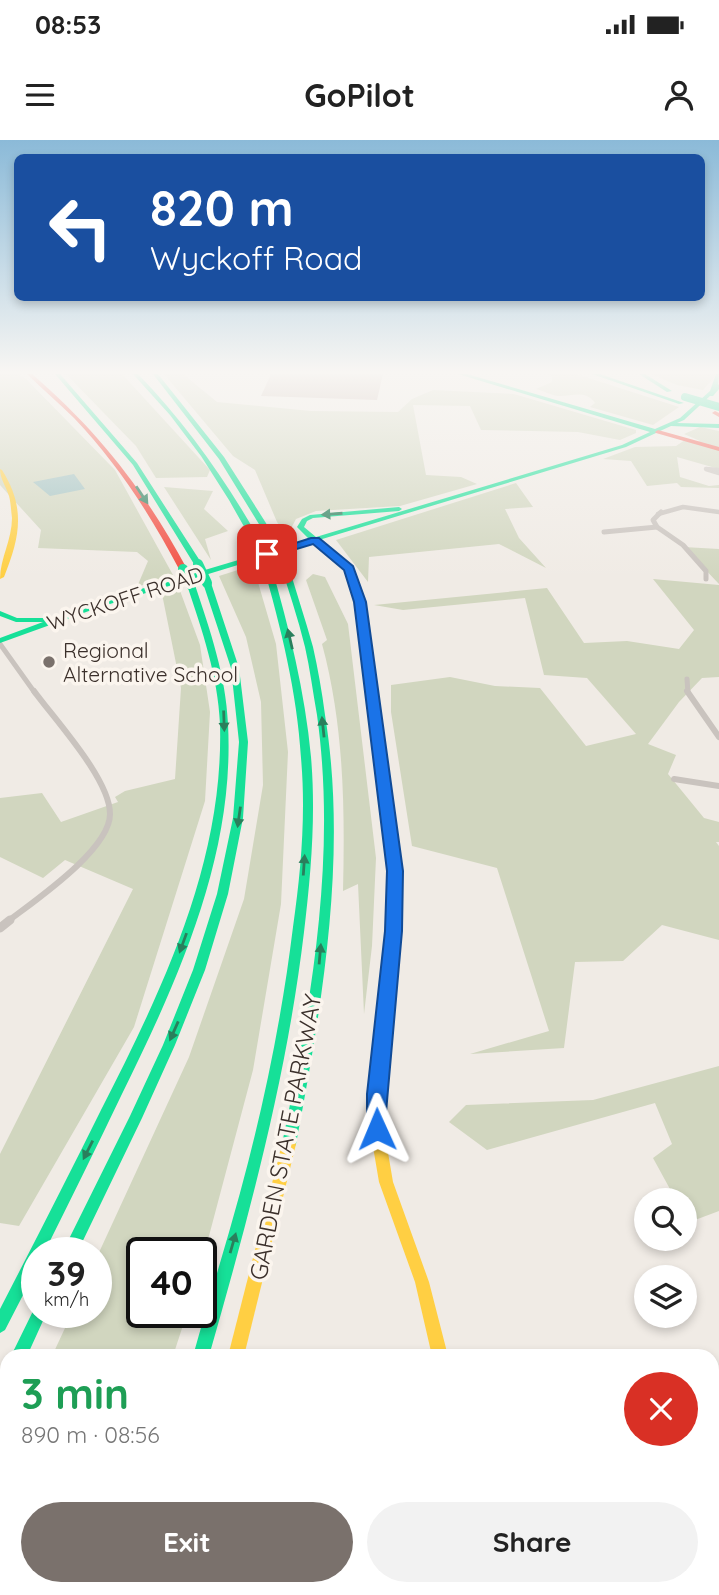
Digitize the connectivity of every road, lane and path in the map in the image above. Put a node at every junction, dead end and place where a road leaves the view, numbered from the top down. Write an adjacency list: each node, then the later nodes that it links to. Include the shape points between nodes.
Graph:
1 (101, 442): 25 (main road, one-way to 25, bridge, via 148,503 191,585 215,648 225,719 224,773 207,869 190,926 149,1026)
2 (116, 442): 24 (main road, one-way to 24, bridge, via 159,496 198,564 232,646 242,691 244,773 234,847 215,922 179,1020)
3 (196, 442): 28 (main road, GARDEN STATE PARKWAY, one-way to 3, bridge, via 263,1124 287,1006 302,894 306,774 301,702 288,630 267,565)
4 (209, 442): 29 (main road, GARDEN STATE PARKWAY, one-way to 4, bridge, via 292,1132 317,981 326,886 327,774 307,635 283,561)
5 (633, 442): 9 (main road, WYCKOFF ROAD)
6 (694, 442): 7 (main road)
7 (719, 449)
8 (0, 471): 14 (main road, via 14,494 18,512)
9 (425, 507): 13 (main road, WYCKOFF ROAD); 13 (main road, one-way to 13, via 312,516 300,527)
10 (719, 512): 11 (street, via 668,509 654,517)
11 (657, 527): 12 (street); 15 (street, via 685,548 706,572)
12 (604, 532)
13 (315, 540): 17 (main road, WYCKOFF ROAD); 30 (main road, via 349,569 360,602 395,871 377,1129 386,1182 422,1282)
14 (0, 577)
15 (706, 579)
16 (0, 613): 17 (main road, via 16,620)
17 (55, 619): 18 (main road, WYCKOFF ROAD)
18 (0, 643): 23 (street, via 97,777 107,796 110,819 74,868)
19 (687, 680): 20 (street, via 687,691)
20 (719, 737)
21 (674, 779): 22 (street)
22 (719, 786)
23 (0, 928)
24 (77, 1237)
25 (0, 1325)
26 (32, 1328): 27 (main road)
27 (22, 1349)
28 (203, 1349)
29 (238, 1349)
30 (438, 1349)

